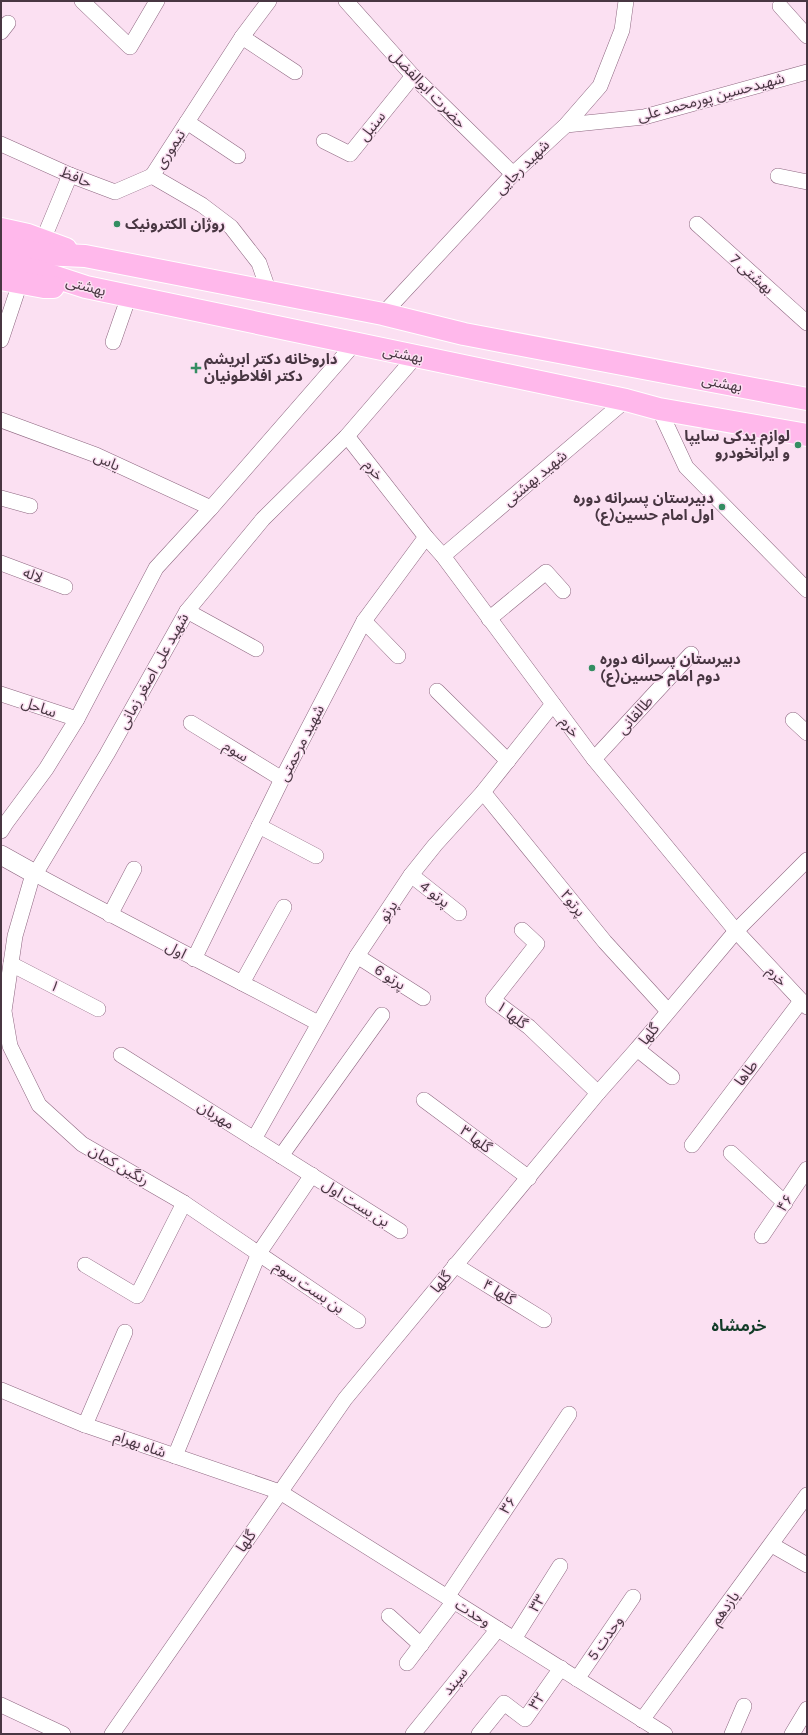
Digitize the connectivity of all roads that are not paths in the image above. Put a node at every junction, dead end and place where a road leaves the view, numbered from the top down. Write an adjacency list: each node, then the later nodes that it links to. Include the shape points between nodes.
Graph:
1 (82, 1): 2 (street, via 130,47)
2 (157, 1)
3 (269, 1): 8 (street, تیموری)
4 (346, 1): 11 (street, حضرت ابوالفضل)
5 (626, 1): 13 (street, شهید رجایی, via 622,30 600,86)
6 (780, 6): 7 (street)
7 (807, 36)
8 (242, 37): 9 (street); 12 (street, تیموری)
9 (295, 72)
10 (807, 72): 13 (street, شهیدحسین پورمحمد علی, via 644,117)
11 (413, 76): 14 (street, سنبل, via 350,154); 17 (street, حضرت ابوالفضل)
12 (187, 122): 16 (street); 19 (street, تیموری)
13 (566, 125): 17 (street, شهید رجایی)
14 (324, 141)
15 (1, 144): 18 (street, حافظ)
16 (238, 156)
17 (513, 174): 32 (street, شهید رجایی)
18 (70, 175): 19 (street, حافظ, via 115,192); 24 (street)
19 (152, 176): 30 (street, تیموری, via 202,205 231,227 259,263)
20 (778, 176): 21 (street)
21 (807, 182)
22 (697, 224): 33 (street, بهشتی 7)
23 (1, 229): 24 (main road)
24 (43, 240): 26 (main road)
25 (1, 246): 26 (main road, بهشتی, via 41,254)
26 (85, 256): 30 (main road, بهشتی)
27 (1, 263): 29 (main road, بهشتی, via 34,270)
28 (10, 281): 29 (main road, via 44,287); 34 (street)
29 (86, 287): 31 (main road, بهشتی)
30 (269, 292): 32 (main road, بهشتی)
31 (129, 296): 35 (street); 36 (main road, بهشتی)
32 (384, 314): 38 (main road, بهشتی, via 464,334)
33 (807, 323)
34 (1, 340)
35 (113, 342)
36 (354, 344): 37 (main road, بهشتی); 46 (street)
37 (416, 356): 39 (main road, بهشتی); 42 (street, شهید علی اصغر زمانی)
38 (807, 399)
39 (626, 400): 40 (main road, بهشتی); 48 (street, شهید بهشتی)
40 (659, 409): 43 (main road, بهشتی); 51 (street, via 686,467)
41 (1, 420): 46 (street, یاس, via 96,455)
42 (347, 436): 47 (street, خرم); 53 (street, شهید علی اصغر زمانی, via 263,519)
43 (807, 436)
44 (1, 498): 45 (street)
45 (30, 506)
46 (211, 508): 62 (street, via 156,568)
47 (426, 537): 48 (street, خرم); 55 (street, شهید مرحمتی)
48 (443, 556): 54 (street, خرم)
49 (1, 563): 50 (street, لاله)
50 (65, 586)
51 (807, 590)
52 (563, 591): 54 (street, via 546,572)
53 (187, 611): 56 (street); 76 (street, شهید علی اصغر زمانی, via 107,754)
54 (489, 619): 61 (street, خرم)
55 (364, 621): 58 (street); 68 (street, شهید مرحمتی)
56 (256, 649)
57 (691, 654): 66 (street, طالقانی)
58 (398, 656)
59 (436, 691): 67 (street)
60 (1, 694): 62 (street, ساحل)
61 (553, 704): 66 (street, خرم); 67 (street, پرتو)
62 (77, 720): 70 (street, via 46,769)
63 (793, 720): 65 (street)
64 (191, 723): 68 (street, سوم)
65 (807, 733)
66 (594, 759): 82 (street, خرم)
67 (508, 761): 69 (street, پرتو)
68 (282, 780): 71 (street, شهید مرحمتی)
69 (483, 792): 77 (street, پرتو); 90 (street, پرتو۲, via 605,942)
70 (3, 825)
71 (259, 826): 73 (street); 84 (street, شهید مرحمتی)
72 (1, 855): 76 (street)
73 (316, 856)
74 (807, 860): 82 (street, گلها)
75 (134, 869): 80 (street)
76 (35, 874): 80 (street, اول); 85 (street, شهید علی اصغر زمانی, via 15,936)
77 (411, 875): 79 (street, پرتو 4); 83 (street, پرتو)
78 (284, 907): 86 (street)
79 (459, 913)
80 (110, 915): 84 (street, اول)
81 (522, 930): 97 (street, گلها ۱, via 537,944 493,1000 529,1027)
82 (736, 931): 88 (street, خرم); 90 (street, گلها)
83 (357, 956): 87 (street, پرتو 6); 92 (street, پرتو)
84 (194, 959): 86 (street, اول)
85 (11, 964): 89 (street, ۱); 93 (street, شهید علی اصغر زمانی, via 4,1011)
86 (242, 983): 92 (street, اول)
87 (423, 998)
88 (804, 1004): 100 (street, طاها)
89 (98, 1009)
90 (668, 1011): 94 (street, گلها)
91 (382, 1015): 102 (street)
92 (318, 1023): 99 (street, پرتو)
93 (10, 1046): 106 (street, رنگین کمان, via 39,1105 82,1144)
94 (637, 1049): 96 (street); 97 (street, گلها)
95 (122, 1055): 99 (street, مهربان)
96 (672, 1077)
97 (598, 1093): 105 (street, گلها)
98 (424, 1100): 105 (street, گلها ۳)
99 (254, 1139): 102 (street, مهربان)
100 (692, 1145)
101 (731, 1153): 107 (street)
102 (281, 1156): 104 (street, مهربان)
103 (807, 1169): 107 (street, ۴۶)
104 (312, 1175): 108 (street, بن بست اول); 110 (street)
105 (529, 1178): 112 (street, گلها)
106 (184, 1203): 110 (street, رنگین کمان); 111 (street, via 137,1296)
107 (785, 1203): 109 (street, ۴۶)
108 (400, 1231)
109 (762, 1236)
110 (259, 1253): 114 (street, بن بست سوم); 119 (street)
111 (85, 1265)
112 (455, 1265): 113 (street, گلها ۴); 120 (street, گلها, via 345,1399)
113 (544, 1320)
114 (358, 1321)
115 (125, 1332): 118 (street)
116 (1, 1390): 118 (street, شاه بهرام)
117 (569, 1414): 126 (street, ۳۶)
118 (86, 1425): 119 (street, شاه بهرام)
119 (175, 1456): 120 (street, شاه بهرام)
120 (280, 1492): 126 (street, وحدت); 139 (street, گلها)
121 (807, 1495): 122 (street, یازدهم)
122 (772, 1545): 123 (street); 137 (street, یازدهم)
123 (807, 1565)
124 (560, 1566): 129 (street, ۳۳)
125 (634, 1597): 133 (street, 5 وحدت)
126 (451, 1599): 128 (street, وحدت); 130 (street, ۳۶)
127 (389, 1616): 130 (street)
128 (498, 1629): 129 (street, وحدت); 140 (street, سپند)
129 (514, 1639): 132 (street, وحدت)
130 (421, 1645): 131 (street, ۳۶)
131 (407, 1663)
132 (560, 1668): 133 (street, وحدت); 141 (street, ۳۲, via 525,1719 504,1703)
133 (577, 1679): 137 (street, وحدت)
134 (1, 1705): 138 (street)
135 (744, 1706): 143 (street)
136 (807, 1709): 144 (street)
137 (642, 1720): 142 (street, وحدت)
138 (63, 1734)
139 (112, 1734)
140 (413, 1734)
141 (479, 1734)
142 (665, 1734)
143 (732, 1734)
144 (792, 1734)

